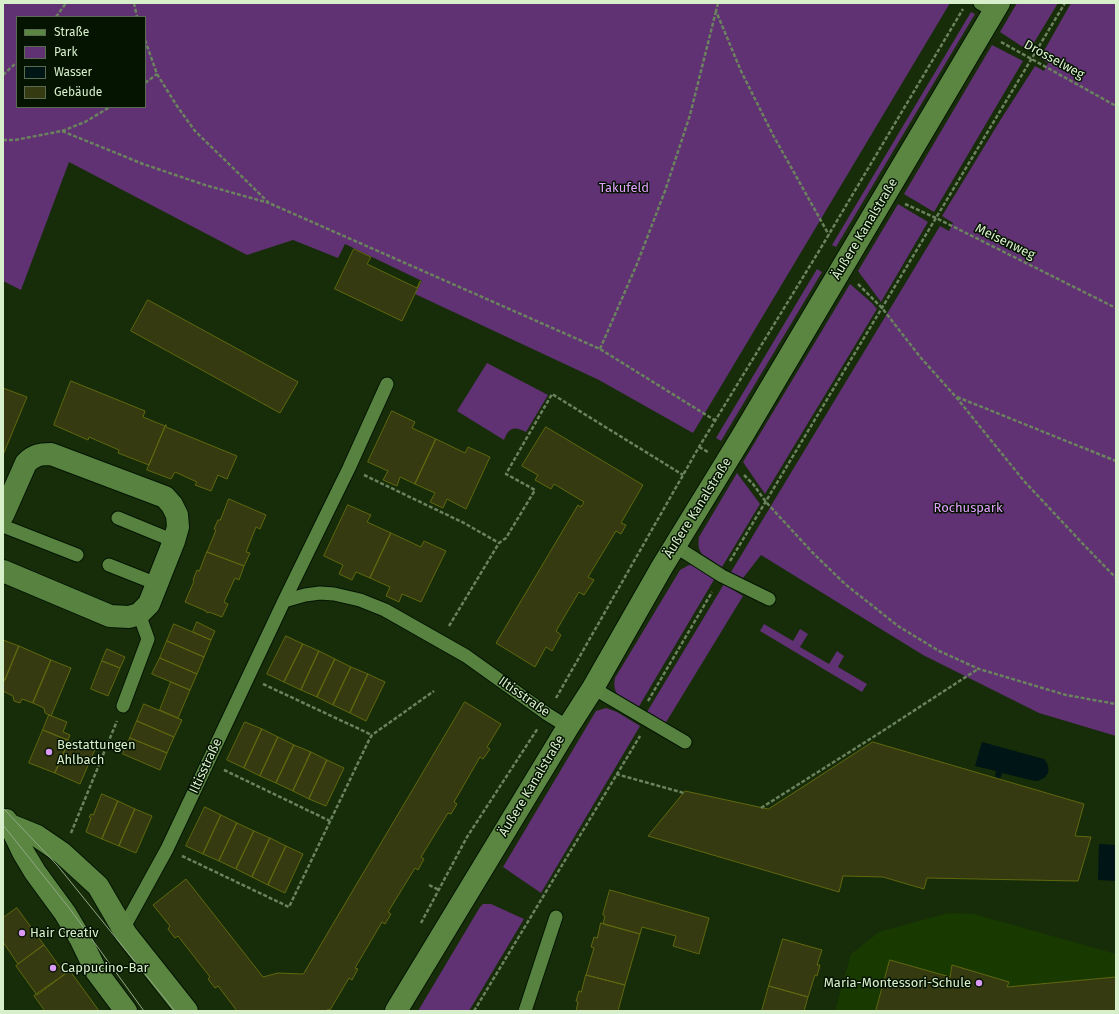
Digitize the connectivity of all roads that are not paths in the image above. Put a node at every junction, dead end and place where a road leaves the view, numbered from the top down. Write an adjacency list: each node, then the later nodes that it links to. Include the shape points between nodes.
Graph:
1 (991, 6): 7 (main road, Äußere Kanalstraße, via 982,33)
2 (387, 384): 13 (lane, Iltisstraße)
3 (3, 515): 6 (street, via 26,463 33,456 51,454 165,497 177,515 178,527)
4 (118, 518): 6 (lane)
5 (3, 526): 8 (lane)
6 (174, 541): 11 (street)
7 (675, 546): 12 (lane, via 722,576); 15 (main road, Äußere Kanalstraße)
8 (77, 555)
9 (109, 565): 11 (lane)
10 (3, 571): 14 (street, via 110,616 120,618)
11 (157, 584): 14 (street, via 149,604)
12 (769, 599)
13 (284, 601): 17 (lane, Iltisstraße, via 305,595 334,594 360,600 385,610 466,656); 21 (lane, Iltisstraße, via 159,866)
14 (139, 614): 16 (lane, via 148,638)
15 (593, 688): 17 (main road, Äußere Kanalstraße); 18 (lane)
16 (123, 706)
17 (568, 727): 24 (main road, Äußere Kanalstraße)
18 (685, 742)
19 (5, 825): 21 (main road, via 37,836 62,853 98,886); 22 (main road, via 65,913 96,971)
20 (556, 917): 25 (lane)
21 (123, 928): 23 (main road)
22 (126, 1011)
23 (187, 1011)
24 (396, 1011)
25 (525, 1011)

